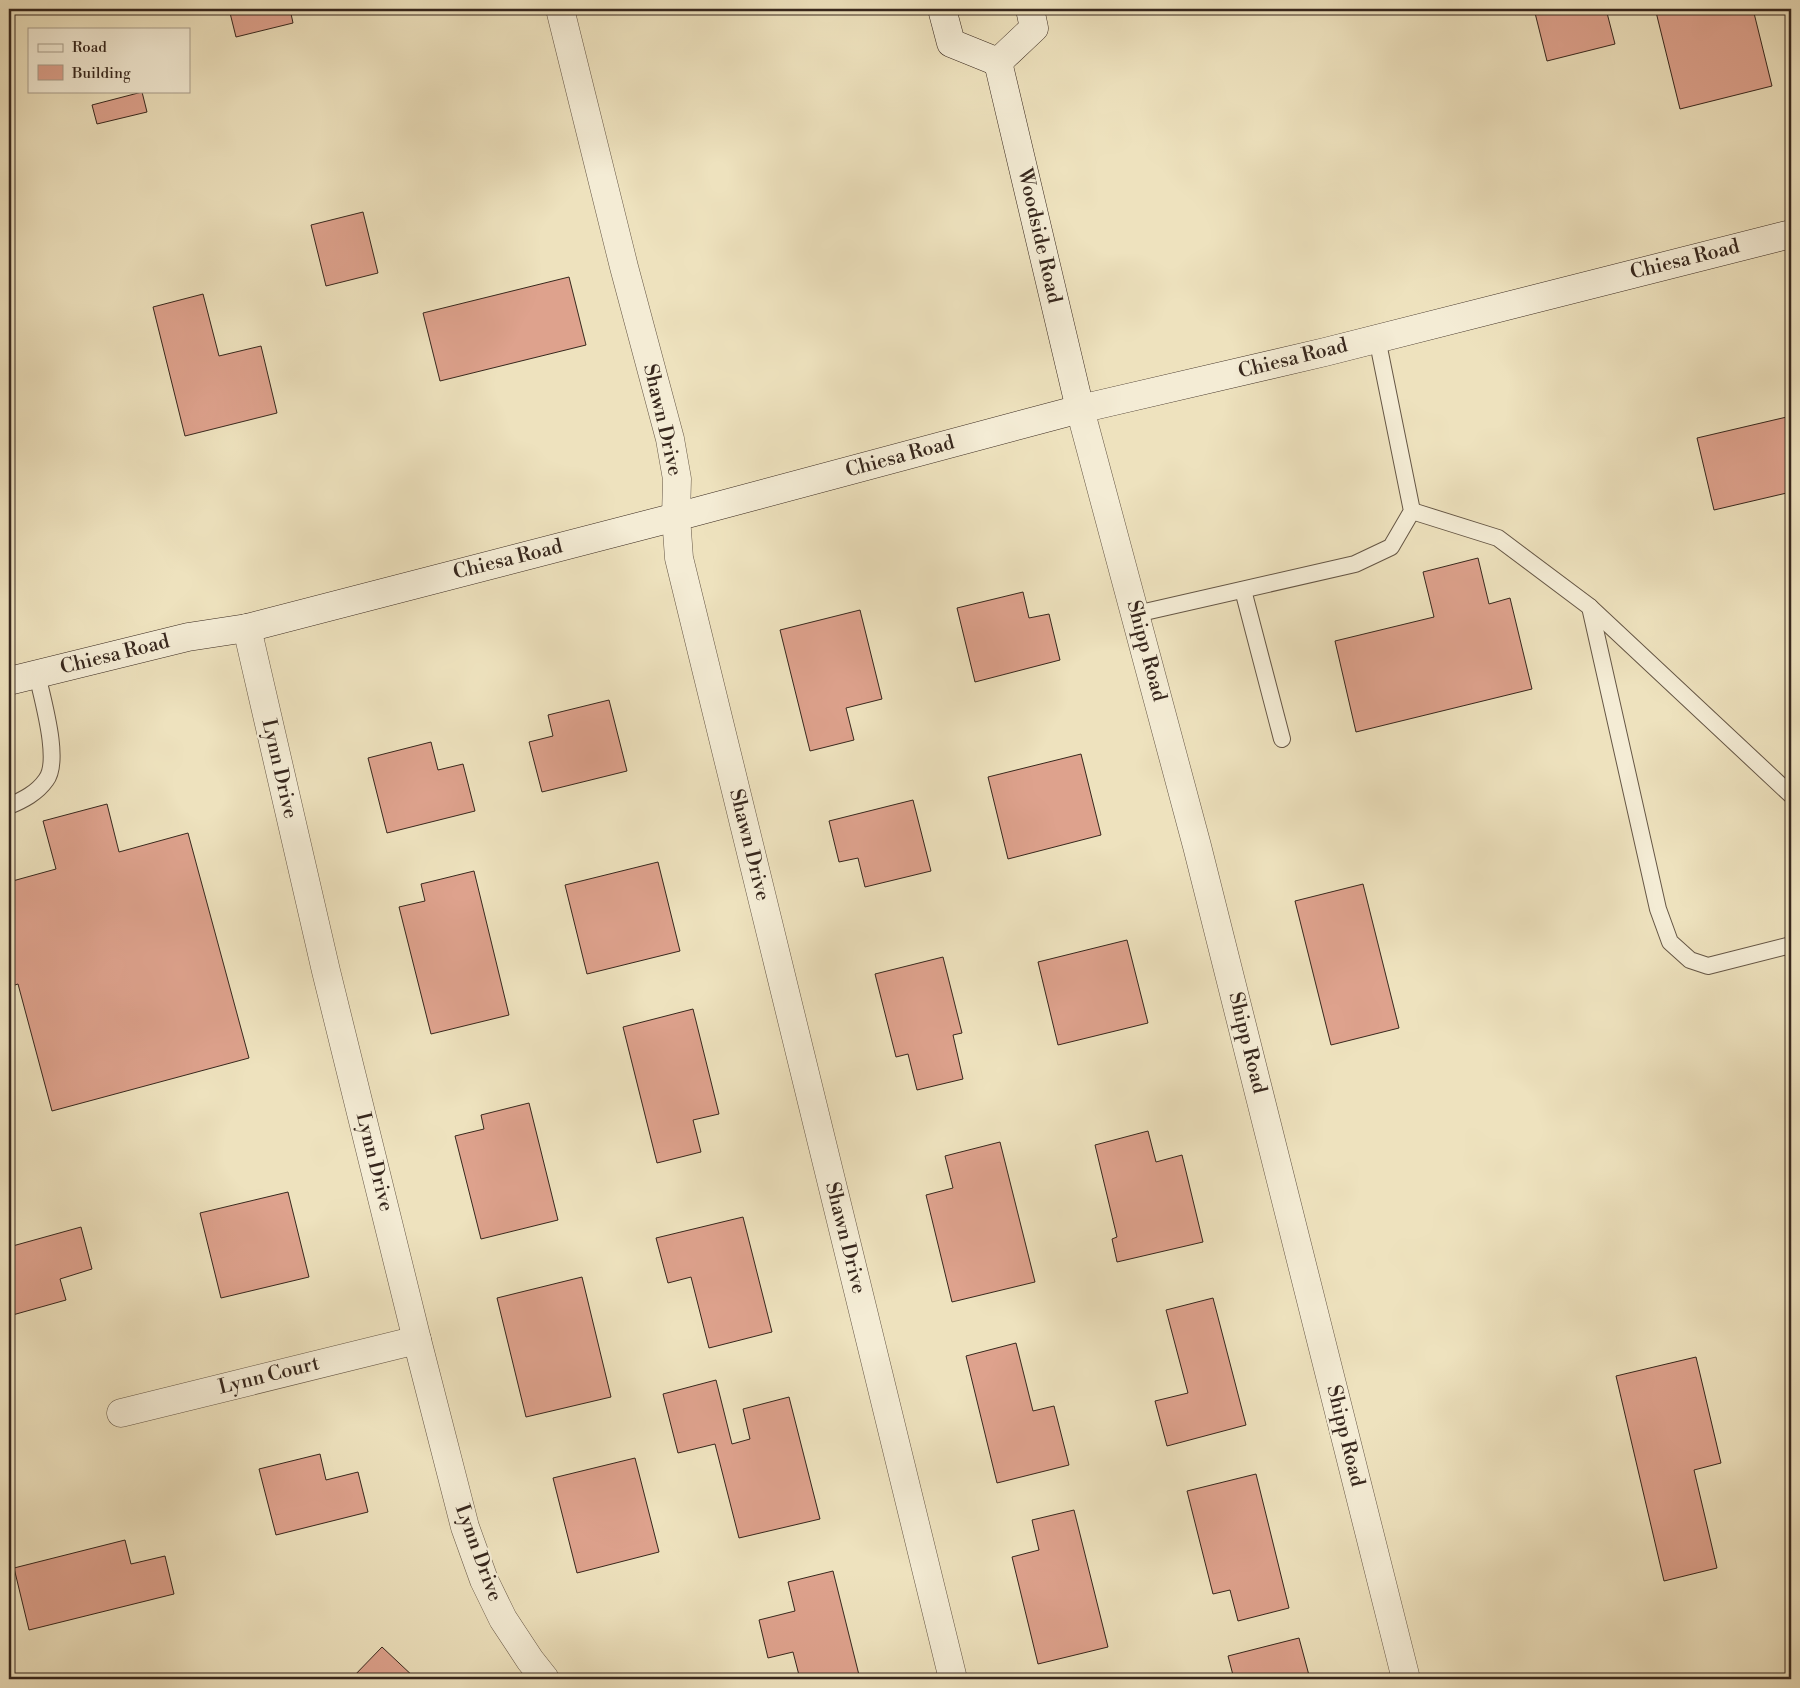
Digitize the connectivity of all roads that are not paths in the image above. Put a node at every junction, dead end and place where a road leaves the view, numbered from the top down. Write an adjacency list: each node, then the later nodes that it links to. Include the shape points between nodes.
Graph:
1 (560, 9): 9 (street, Shawn Drive, via 670,439 677,479)
2 (942, 9): 4 (street, via 951,43)
3 (1030, 9): 4 (street, via 1034,28)
4 (998, 62): 7 (street, Woodside Road)
5 (1791, 234): 6 (street, Chiesa Road)
6 (1377, 338): 7 (street, Chiesa Road); 8 (lane)
7 (1080, 409): 9 (street, Chiesa Road); 12 (street, Shipp Road)
8 (1412, 511): 10 (lane, via 1391,546 1355,564); 11 (lane, via 1498,538)
9 (676, 517): 13 (street, Chiesa Road); 23 (street, Shawn Drive, via 679,558)
10 (1243, 590): 12 (lane); 16 (lane)
11 (1590, 607): 17 (lane); 19 (lane, via 1658,909 1670,942 1690,960 1708,966)
12 (1136, 614): 24 (street, Shipp Road)
13 (247, 628): 14 (street, Chiesa Road, via 188,637); 20 (street, Lynn Drive, via 326,971)
14 (37, 674): 15 (street, Chiesa Road); 18 (lane, via 50,735 52,759 48,779 29,796)
15 (9, 681)
16 (1282, 739)
17 (1791, 795)
18 (9, 806)
19 (1791, 945)
20 (417, 1340): 21 (street, Lynn Court); 22 (street, Lynn Drive, via 465,1527 484,1580 503,1619)
21 (121, 1412)
22 (545, 1679)
23 (953, 1679)
24 (1406, 1679)

